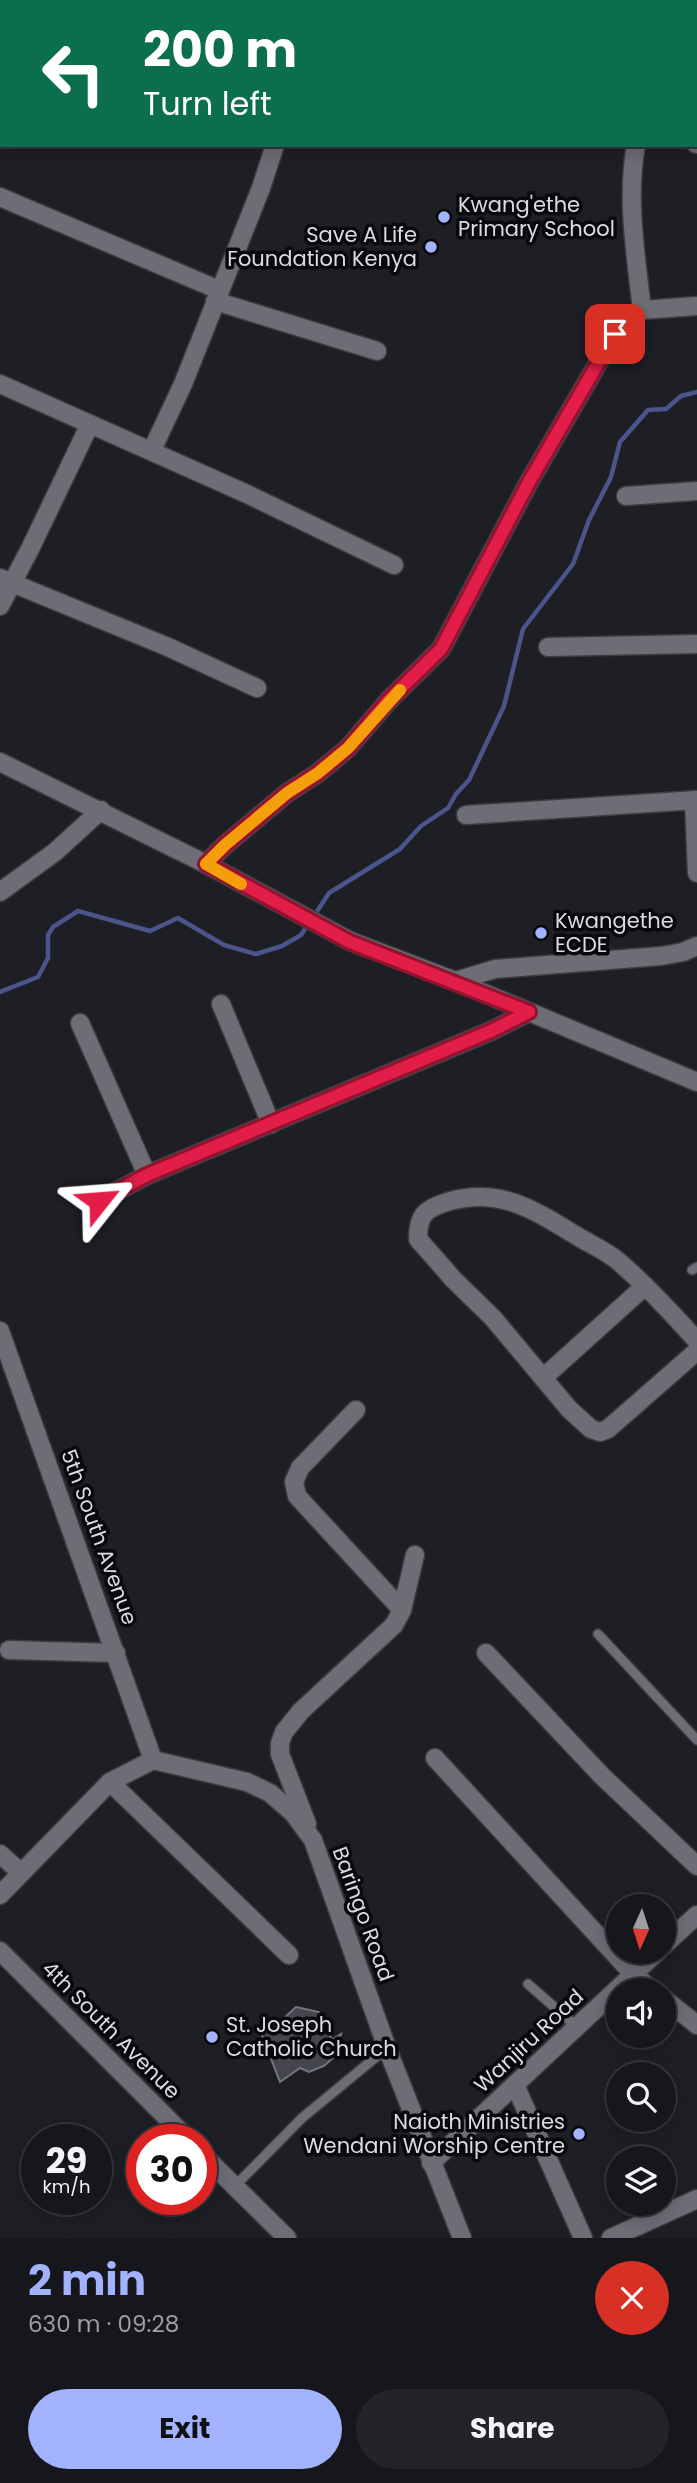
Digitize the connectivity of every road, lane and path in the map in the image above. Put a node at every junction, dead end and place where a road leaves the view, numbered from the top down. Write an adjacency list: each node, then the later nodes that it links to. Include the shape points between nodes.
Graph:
1 (274, 147): 4 (street)
2 (636, 147): 6 (street, via 634,237)
3 (0, 197): 4 (street)
4 (217, 295): 7 (street); 10 (street)
5 (697, 306): 6 (street)
6 (642, 310): 23 (street, via 615,334 529,482 441,649 348,748 287,793)
7 (377, 351)
8 (0, 384): 9 (street)
9 (90, 424): 10 (street); 14 (street)
10 (152, 450): 13 (street)
11 (697, 491): 12 (street)
12 (626, 496)
13 (394, 565)
14 (6, 581): 15 (street); 18 (street)
15 (0, 606)
16 (697, 644): 17 (street)
17 (548, 647)
18 (257, 688)
19 (0, 762): 21 (street)
20 (696, 800): 22 (street); 24 (street)
21 (101, 810): 23 (street); 25 (street, via 55,852)
22 (466, 815)
23 (206, 864): 27 (street, via 350,942)
24 (697, 873)
25 (0, 892)
26 (697, 946): 27 (street, via 661,956 495,970)
27 (455, 981): 29 (street)
28 (220, 1004): 32 (street)
29 (529, 1012): 31 (street); 32 (street)
30 (80, 1023): 33 (street)
31 (697, 1082)
32 (271, 1124): 33 (street)
33 (147, 1175): 34 (street)
34 (99, 1201)
35 (645, 1286): 37 (street); 39 (street); 39 (street, via 616,1259 514,1201 462,1198 424,1213 418,1223 418,1239)
36 (0, 1331): 45 (street, 5th South Avenue)
37 (697, 1341)
38 (697, 1352): 39 (street, via 600,1432 569,1409)
39 (543, 1378)
40 (356, 1410): 42 (street, via 300,1468 294,1482 297,1496)
41 (415, 1555): 42 (street)
42 (402, 1610): 51 (street, via 394,1625 301,1710 284,1732 280,1754)
43 (598, 1634): 47 (lane)
44 (9, 1650): 45 (street)
45 (116, 1653): 49 (street, 5th South Avenue)
46 (486, 1653): 53 (street, via 602,1776)
47 (697, 1740)
48 (435, 1758): 61 (street)
49 (153, 1760): 50 (street); 51 (street, Baringo Road, via 247,1782 270,1793)
50 (110, 1782): 54 (street); 59 (street)
51 (313, 1840): 67 (street, Baringo Road)
52 (0, 1854): 54 (street)
53 (697, 1866)
54 (20, 1872): 55 (street)
55 (0, 1895)
56 (697, 1915): 57 (street)
57 (676, 1934)
58 (0, 1951): 69 (street, 4th South Avenue)
59 (289, 1955)
60 (644, 1964): 61 (street, Wanjiru Road)
61 (633, 1975): 62 (street); 66 (street, Wanjiru Road)
62 (637, 1978)
63 (528, 1984): 66 (lane)
64 (676, 2008): 65 (street)
65 (697, 2025)
66 (576, 2027): 68 (street, Wanjiru Road)
67 (387, 2048): 70 (street, Baringo Road); 72 (lane, via 302,2118)
68 (515, 2085): 70 (street, Wanjiru Road); 76 (street)
69 (173, 2124)
70 (431, 2163): 75 (street, Baringo Road)
71 (217, 2168): 72 (street)
72 (235, 2186): 74 (street)
73 (697, 2199): 77 (street)
74 (285, 2238)
75 (462, 2238)
76 (583, 2238)
77 (611, 2238)

